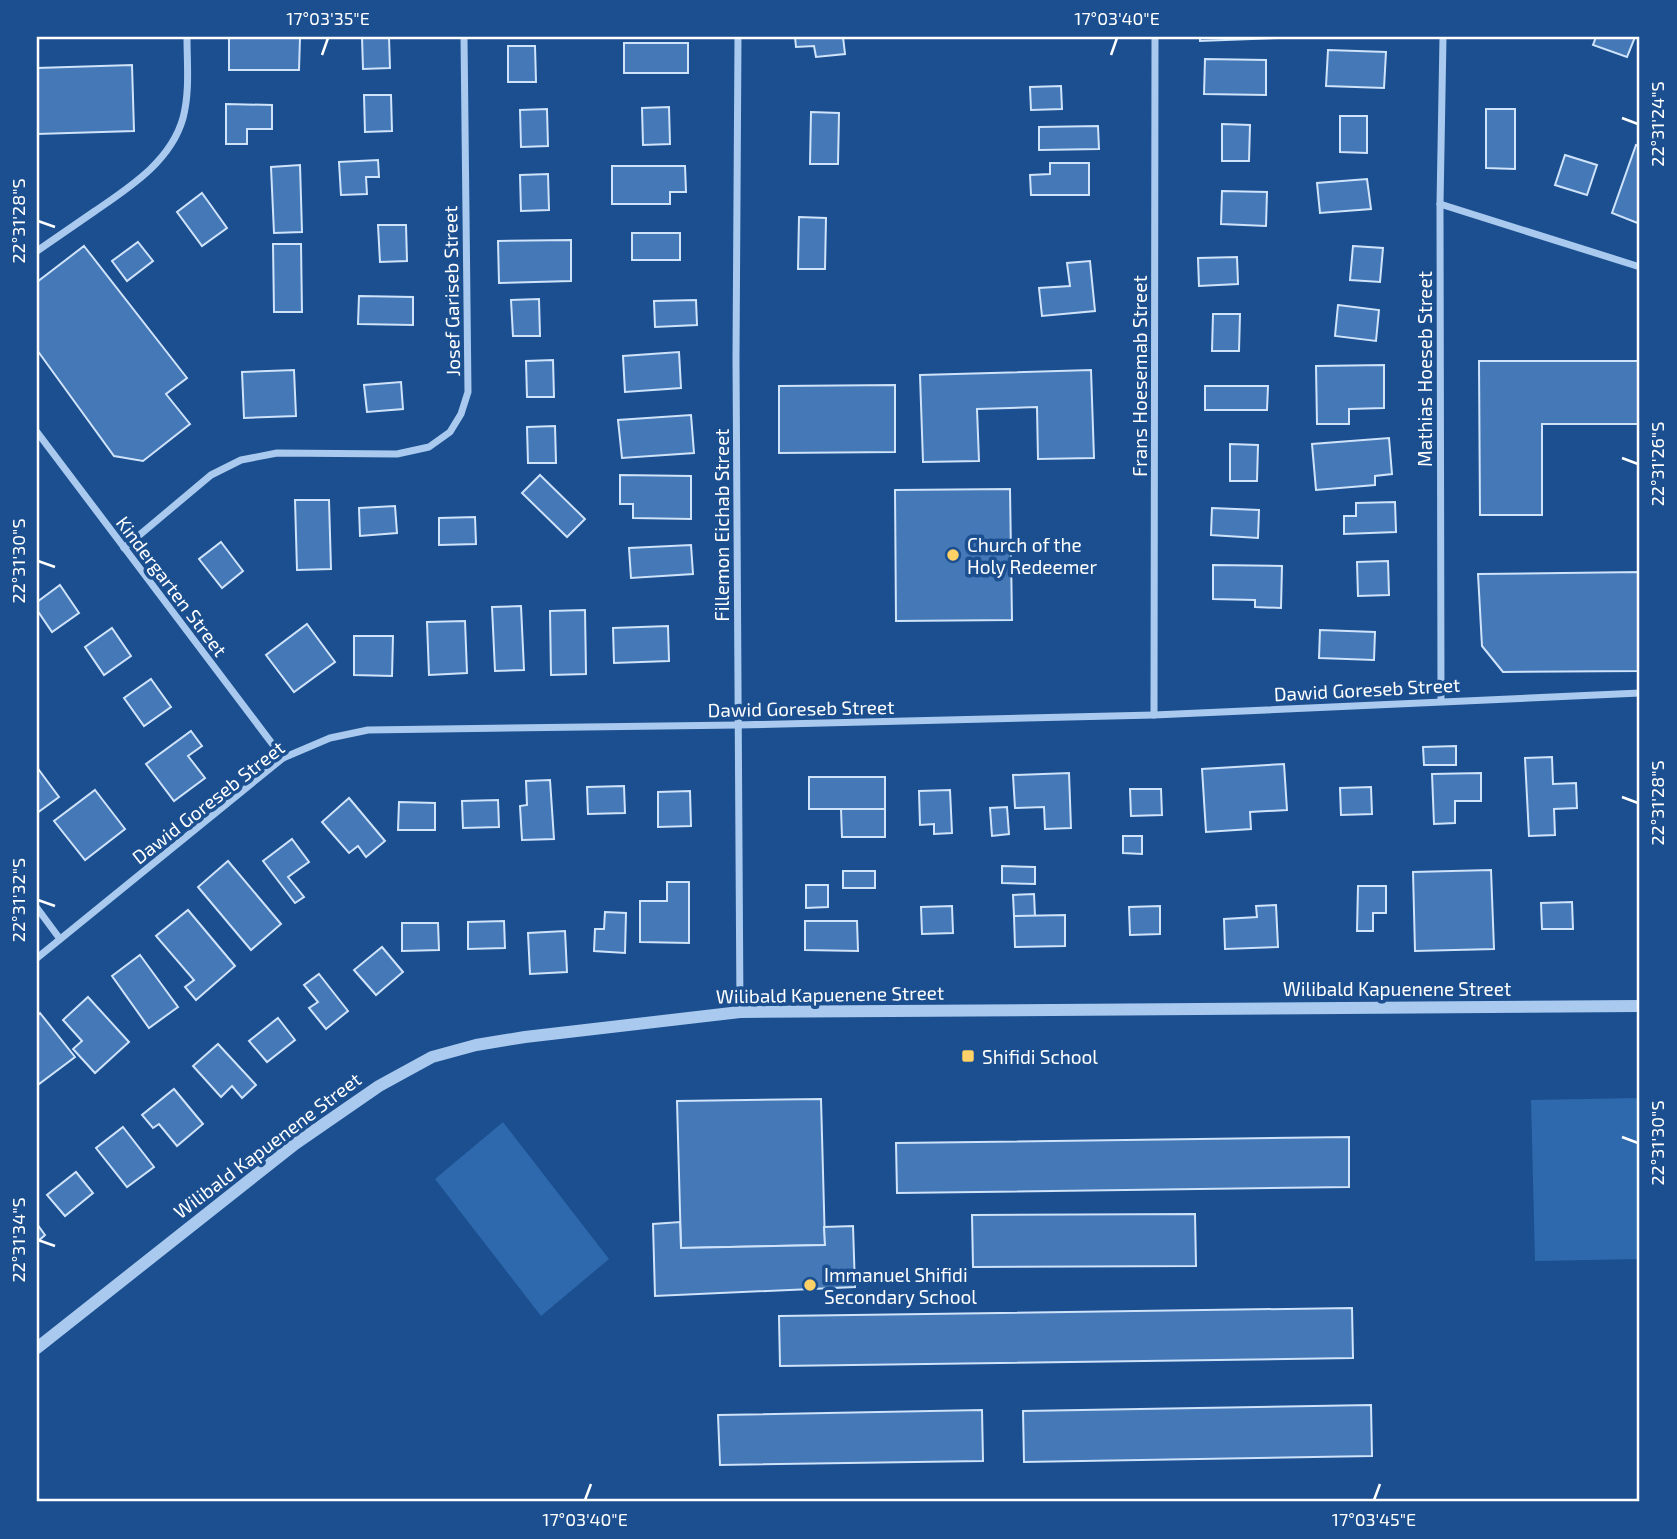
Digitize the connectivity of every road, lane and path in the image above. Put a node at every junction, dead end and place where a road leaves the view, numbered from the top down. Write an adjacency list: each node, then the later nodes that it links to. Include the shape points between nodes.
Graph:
1 (187, 37): 7 (street, via 188,92 172,142 138,181)
2 (464, 37): 10 (street, Josef Gariseb Street, via 468,392 450,432 429,447 397,454 277,453 241,460 211,475)
3 (738, 37): 14 (street, Fillemon Eichab Street)
4 (1155, 37): 13 (street, Frans Hoesemab Street)
5 (1443, 37): 6 (street, Mathias Hoeseb Street)
6 (1440, 204): 8 (street); 12 (street, Mathias Hoeseb Street)
7 (37, 251)
8 (1640, 267)
9 (37, 432): 10 (street, Kindergarten Street)
10 (124, 548): 15 (street, Kindergarten Street)
11 (1640, 693): 12 (street, Dawid Goreseb Street)
12 (1441, 701): 13 (street, Dawid Goreseb Street)
13 (1154, 715): 14 (street, Dawid Goreseb Street)
14 (738, 725): 15 (street, Dawid Goreseb Street, via 368,730 330,738); 20 (street, Fillemon Eichab Street)
15 (283, 758): 17 (street, Dawid Goreseb Street)
16 (37, 908): 17 (street)
17 (60, 939): 18 (street, Dawid Goreseb Street)
18 (37, 958)
19 (1640, 1006): 20 (street, Wilibald Kapuenene Street)
20 (740, 1012): 21 (street, Wilibald Kapuenene Street, via 525,1037 432,1057 379,1086 295,1144)
21 (37, 1348)

